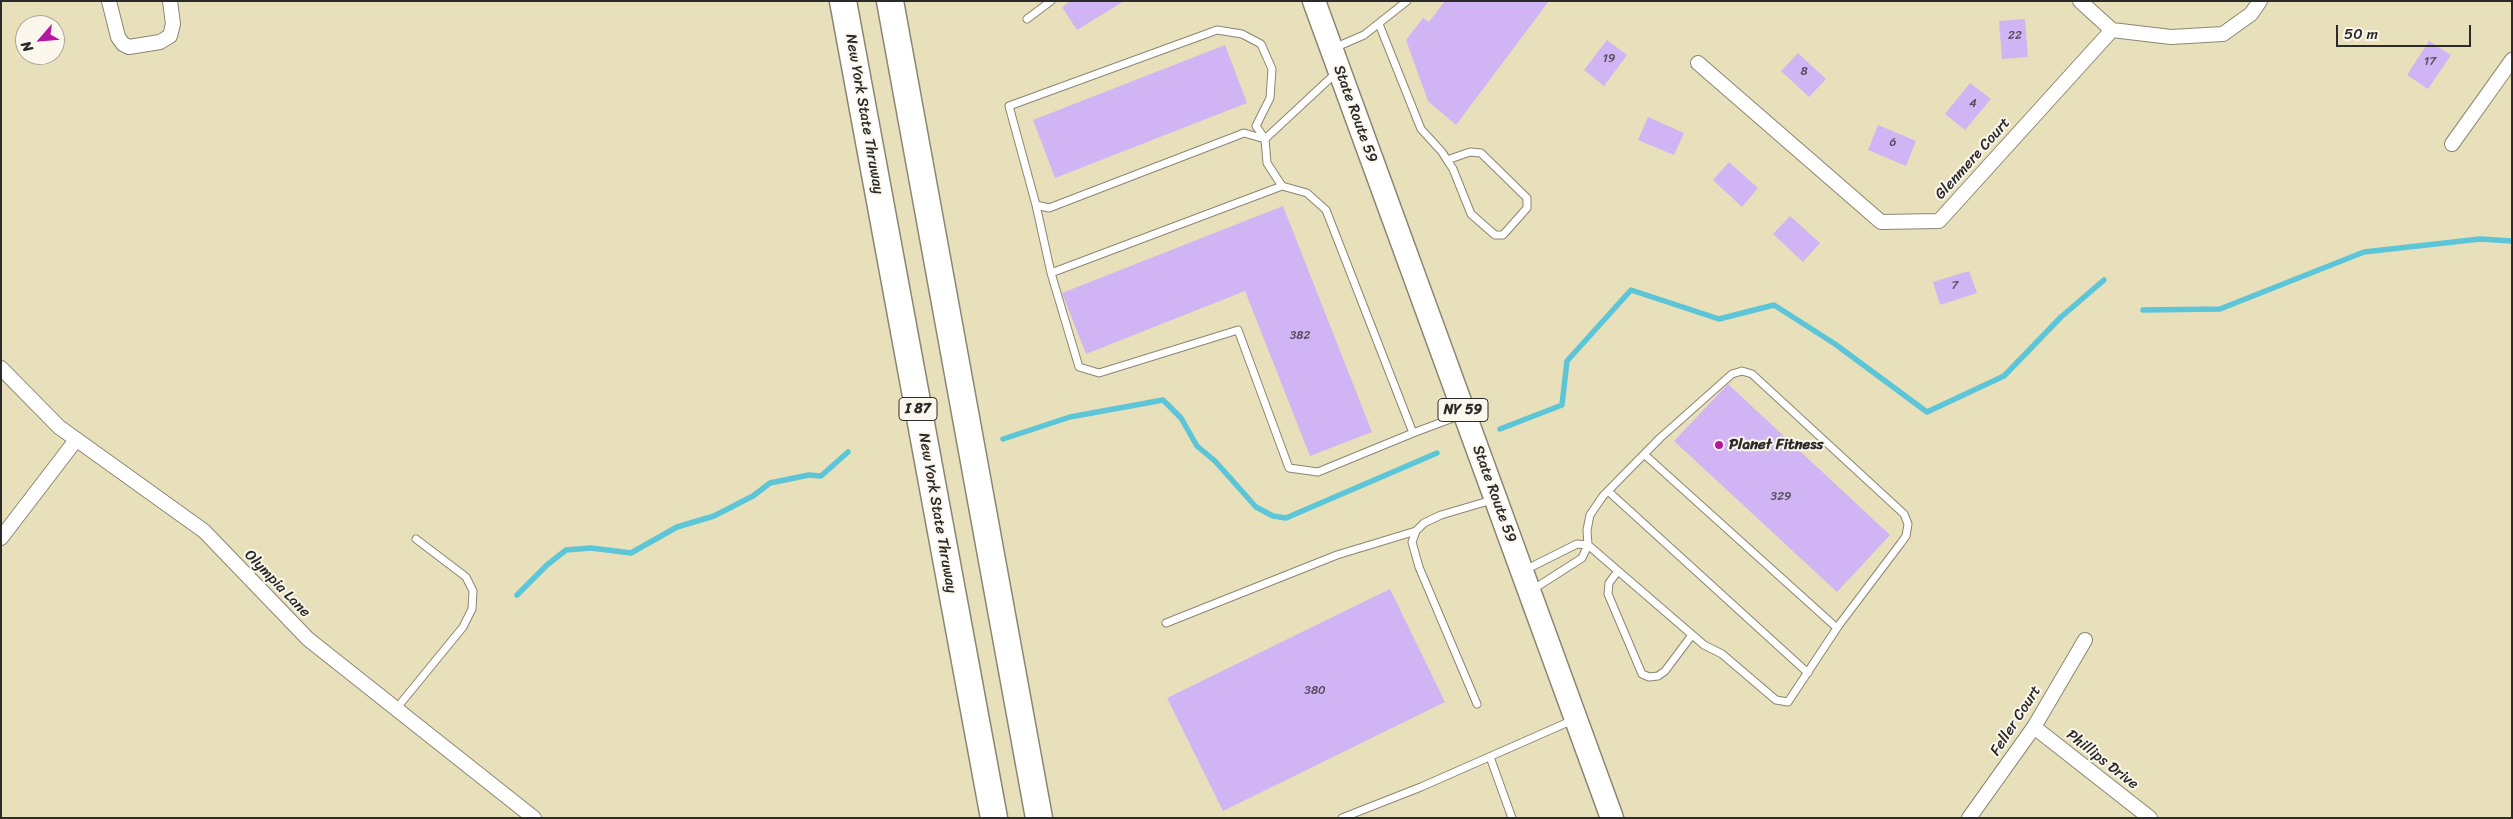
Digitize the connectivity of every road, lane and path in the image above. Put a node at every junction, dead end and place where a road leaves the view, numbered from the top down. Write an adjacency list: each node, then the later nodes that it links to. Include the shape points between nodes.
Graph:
1 (109, 1): 2 (street, via 118,37 129,47 160,42 170,36 173,24)
2 (170, 1)
3 (843, 1): 46 (highway, New York State Thruway / I 87)
4 (890, 1): 47 (highway)
5 (1051, 1): 10 (lane)
6 (1314, 1): 13 (main road, State Route 59 / NY 59)
7 (1407, 1): 11 (lane)
8 (2080, 1): 12 (street)
9 (2260, 1): 12 (street, via 2251,14 2223,34 2171,37)
10 (1027, 19)
11 (1379, 24): 13 (lane); 18 (lane, via 1421,129)
12 (2112, 30): 15 (street, Glenmere Court, via 1939,221 1881,222)
13 (1336, 59): 16 (lane); 23 (main road, State Route 59 / NY 59)
14 (2512, 60): 17 (street)
15 (1698, 63)
16 (1265, 139): 19 (lane, via 1266,163); 20 (lane, via 1244,133 1049,208); 20 (lane, via 1256,126 1270,98 1272,68 1261,44 1242,34 1217,30 1009,106)
17 (2452, 144)
18 (1447, 160): 18 (lane, via 1471,214 1495,235 1503,235 1527,208 1528,198 1481,153 1470,152)
19 (1282, 186): 21 (lane); 24 (lane, via 1307,193 1326,210)
20 (1036, 205): 21 (lane)
21 (1051, 273): 24 (lane, via 1079,367 1099,373 1238,330 1289,468 1318,472)
22 (1, 368): 25 (street, Olympia Lane)
23 (1464, 413): 24 (lane); 28 (main road, State Route 59 / NY 59)
24 (1413, 433)
25 (76, 440): 30 (street); 41 (street, Olympia Lane, via 204,531 308,639)
26 (1645, 455): 27 (lane); 36 (lane); 36 (lane, via 1732,374 1742,371 1752,374 1904,514 1908,524 1901,544)
27 (1608, 491): 32 (lane, via 1590,515); 39 (lane)
28 (1495, 499): 29 (lane, via 1441,515); 34 (main road, State Route 59 / NY 59)
29 (1416, 530): 35 (lane, via 1337,555); 40 (lane, via 1412,542 1419,567)
30 (1, 538)
31 (416, 540): 41 (lane, via 466,577 473,591 472,609 463,627)
32 (1588, 545): 33 (lane); 34 (lane, via 1577,544); 34 (lane, via 1582,558)
33 (1618, 571): 37 (lane); 37 (lane, via 1609,583 1608,594 1642,674 1658,676)
34 (1526, 582): 42 (main road, State Route 59 / NY 59)
35 (1166, 623)
36 (1837, 628): 39 (lane)
37 (1692, 635): 39 (lane, via 1722,654 1776,700 1788,702)
38 (2085, 640): 43 (street, Feller Court)
39 (1808, 673)
40 (1476, 704)
41 (396, 709): 45 (street, Olympia Lane)
42 (1576, 719): 44 (lane); 50 (main road, State Route 59 / NY 59)
43 (2034, 727): 51 (street, Feller Court); 52 (street, Phillips Drive)
44 (1490, 757): 48 (lane); 49 (lane)
45 (534, 818)
46 (994, 818)
47 (1039, 818)
48 (1342, 818)
49 (1512, 818)
50 (1612, 818)
51 (1969, 818)
52 (2150, 818)

